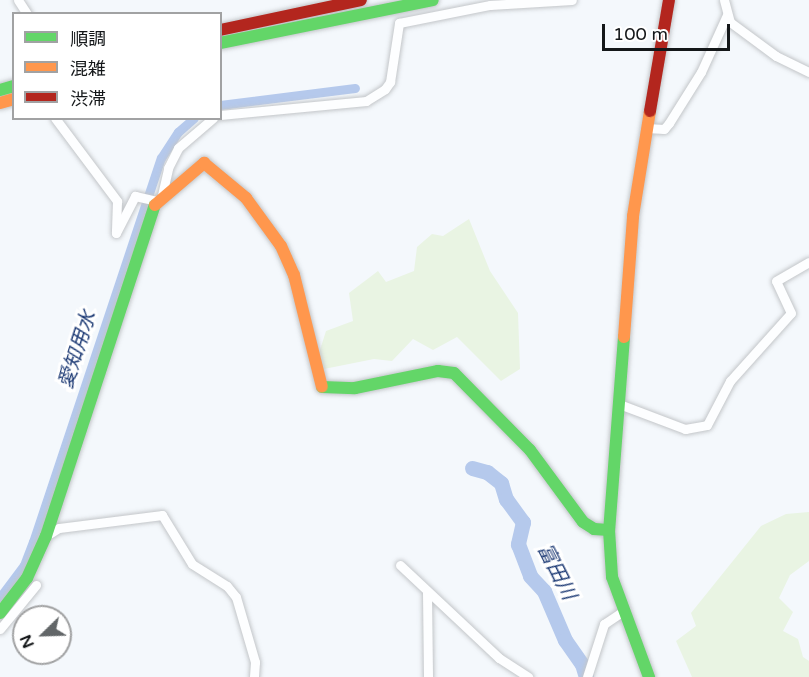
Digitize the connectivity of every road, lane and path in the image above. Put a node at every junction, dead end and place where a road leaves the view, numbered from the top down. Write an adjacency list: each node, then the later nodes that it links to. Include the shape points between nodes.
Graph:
1 (361, 0): 7 (main road)
2 (433, 0): 8 (main road)
3 (572, 0): 10 (street, via 490,5 399,23 390,82 366,101)
4 (669, 0): 13 (main road)
5 (724, 0): 6 (street)
6 (727, 15): 9 (street, via 730,22 776,56); 13 (street, via 701,72 669,123 664,129)
7 (222, 30)
8 (222, 43)
9 (809, 72)
10 (222, 115)
11 (56, 120): 14 (street, via 117,201 116,234 138,196)
12 (210, 120): 14 (street, via 190,134 174,155)
13 (645, 128): 16 (main road, via 633,216)
14 (159, 198): 17 (main road, via 204,163 246,198 281,246 294,276 318,387 355,388 438,371 454,373 530,450 583,522 594,529); 18 (main road)
15 (809, 262): 16 (street, via 776,281 791,313 730,381 707,425 685,429)
16 (620, 404): 17 (main road)
17 (609, 530): 22 (main road, via 612,577)
18 (46, 537): 23 (main road, via 27,578); 25 (street, via 59,528 162,515 192,564 227,586 236,597 255,662)
19 (400, 565): 21 (street)
20 (36, 585): 24 (street)
21 (427, 593): 26 (street); 27 (street, via 499,657)
22 (623, 610): 28 (street, via 604,624); 29 (main road)
23 (0, 613)
24 (0, 629)
25 (254, 677)
26 (428, 677)
27 (528, 677)
28 (587, 677)
29 (649, 677)

